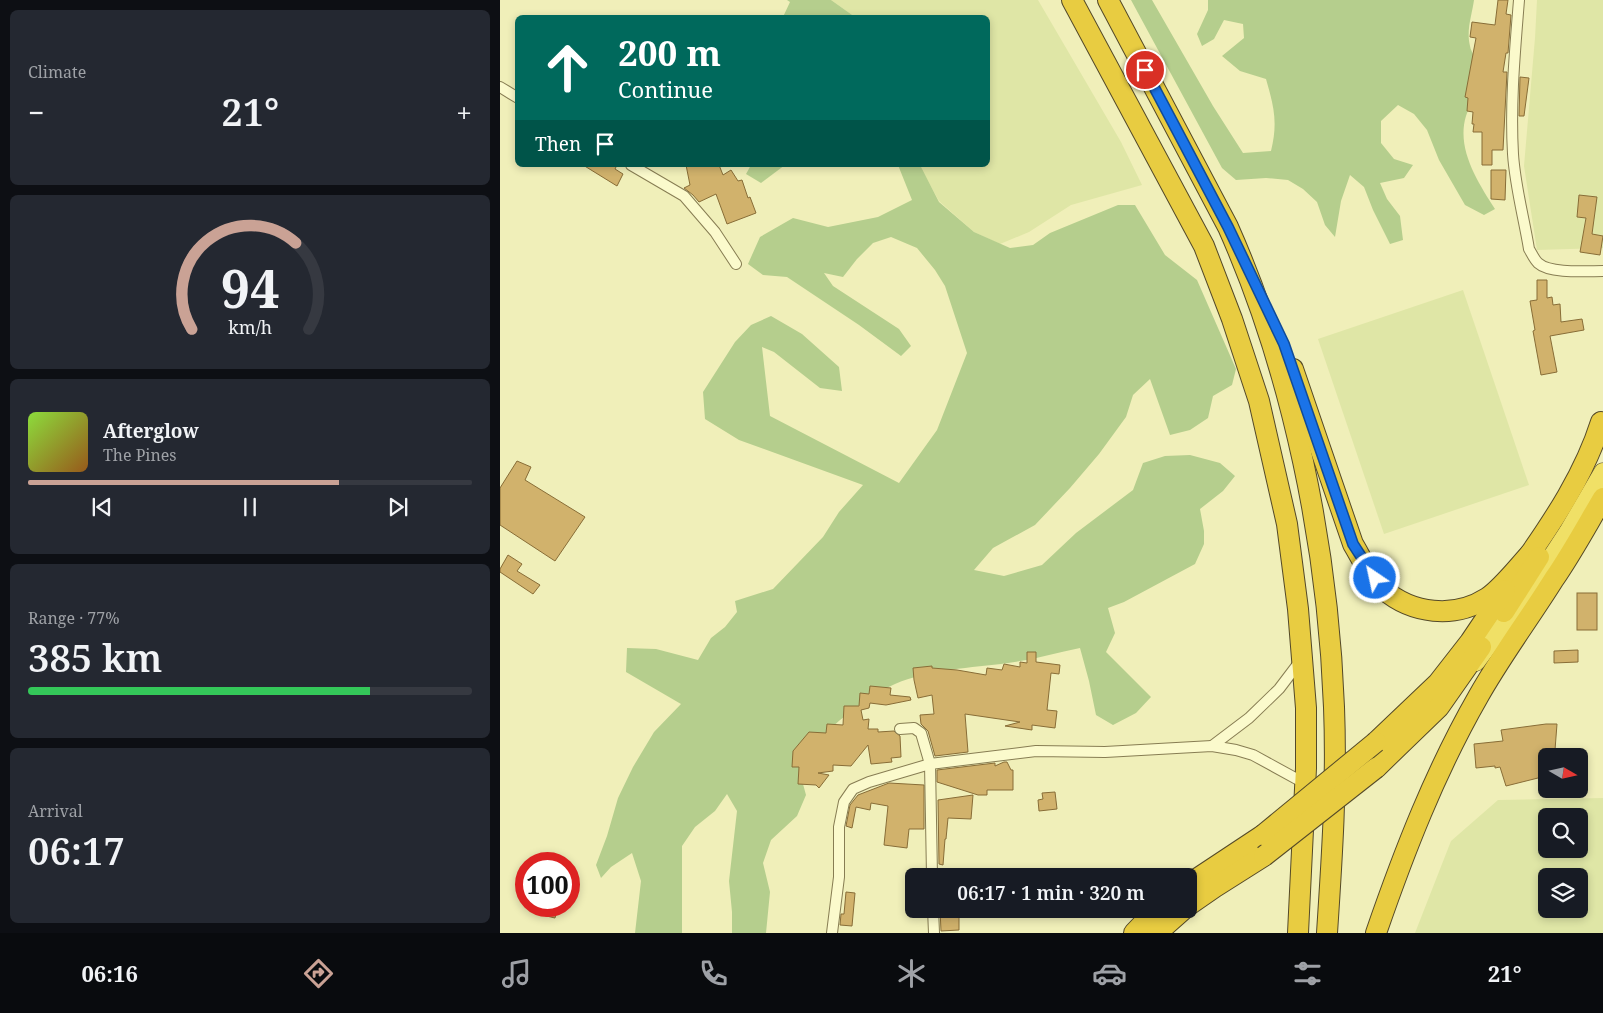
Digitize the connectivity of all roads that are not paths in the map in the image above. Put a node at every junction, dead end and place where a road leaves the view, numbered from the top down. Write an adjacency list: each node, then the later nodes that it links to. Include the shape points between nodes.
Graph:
1 (1072, 0): 16 (highway, via 1204,246 1232,319 1259,402 1287,524)
2 (1108, 0): 7 (highway)
3 (1519, 0): 9 (street, via 1512,136 1529,249 1537,262 1544,266 1569,271)
4 (500, 87): 5 (street)
5 (515, 96)
6 (634, 167): 8 (street, via 684,196 715,232)
7 (1239, 252): 14 (highway, via 1284,344 1353,544 1382,587 1412,607 1432,611 1470,607 1488,597); 34 (highway, via 1288,398 1324,593 1334,707 1333,847)
8 (736, 264)
9 (1603, 271)
10 (1602, 420): 14 (highway, via 1581,472)
11 (1603, 454): 17 (highway, via 1516,594)
12 (1603, 472): 15 (highway)
13 (1603, 498): 22 (highway, via 1556,578 1498,662)
14 (1530, 554): 24 (highway, bridge, via 1438,683 1376,742 1263,834)
15 (1536, 581): 17 (highway, via 1466,676); 22 (highway, via 1486,672)
16 (1302, 659): 19 (street, via 1279,689 1249,718); 21 (highway)
17 (1439, 706): 25 (highway, bridge, via 1376,768 1264,856)
18 (900, 728): 20 (street, via 914,728 921,733)
19 (1212, 746): 20 (street, via 1105,752 1036,751); 21 (street, via 1253,755)
20 (930, 764): 23 (street); 29 (street, via 853,789 844,802)
21 (1306, 784): 33 (highway)
22 (1432, 787): 35 (highway)
23 (932, 868)
24 (1197, 879)
25 (1197, 899)
26 (933, 918): 30 (street)
27 (1148, 918): 31 (highway)
28 (1174, 918): 32 (highway)
29 (832, 933)
30 (934, 933)
31 (1134, 933)
32 (1157, 933)
33 (1297, 933)
34 (1327, 933)
35 (1376, 933)

